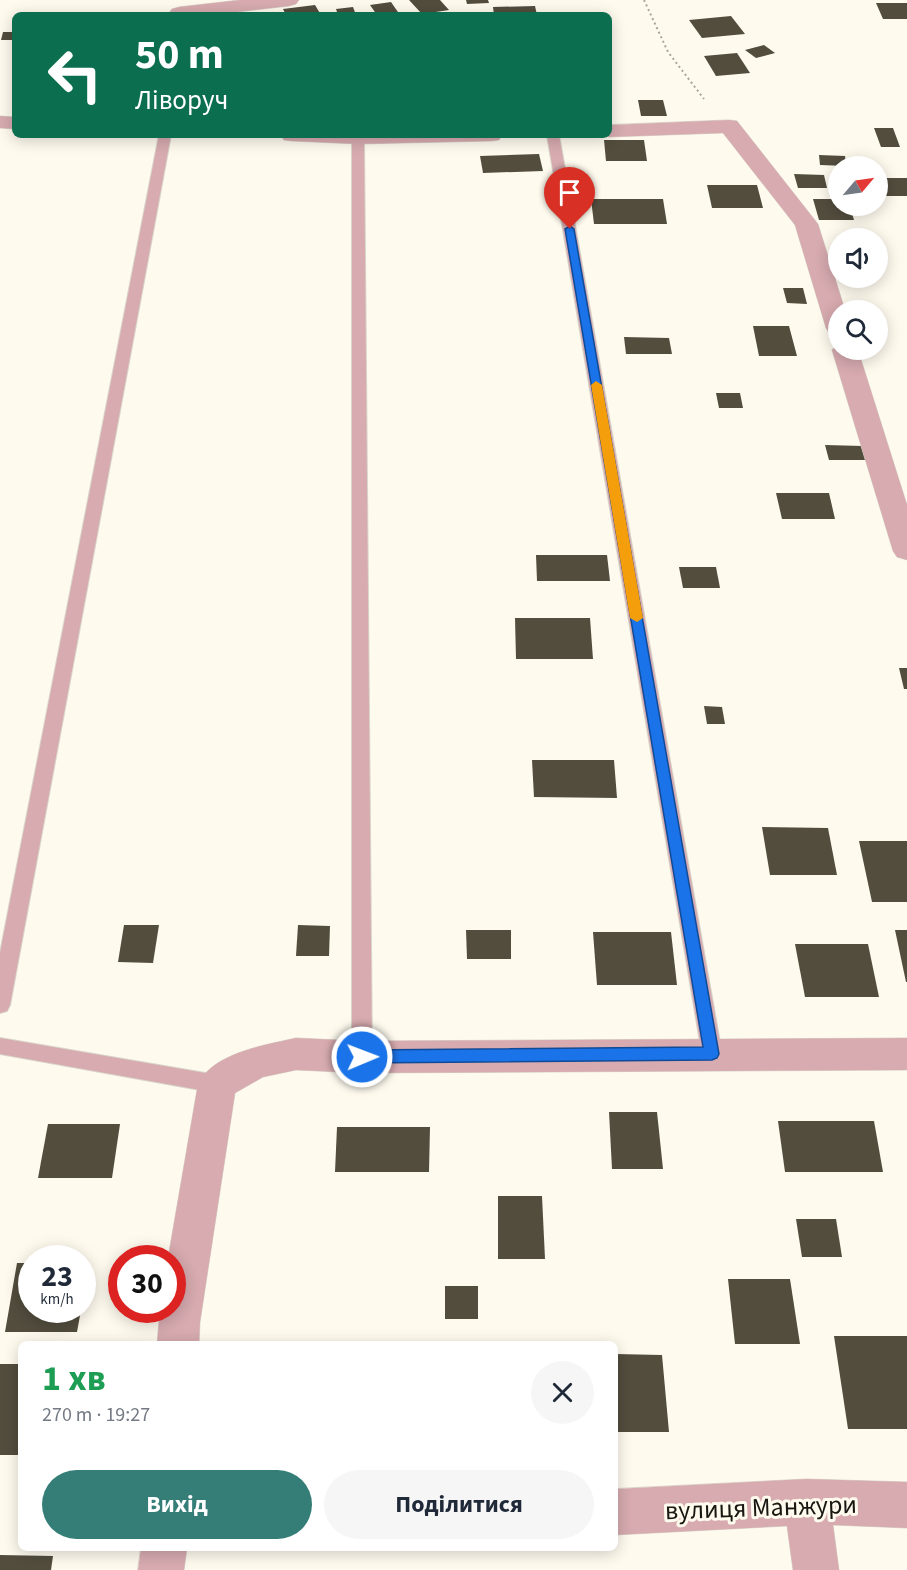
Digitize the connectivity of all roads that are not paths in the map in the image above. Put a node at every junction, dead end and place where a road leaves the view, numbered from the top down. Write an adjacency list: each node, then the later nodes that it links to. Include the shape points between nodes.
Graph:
1 (289, 0): 2 (street)
2 (228, 3): 3 (street)
3 (184, 12)
4 (612, 131): 8 (street, via 729,126 806,224)
5 (164, 138): 11 (lane)
6 (358, 138): 15 (lane)
7 (555, 138): 13 (lane)
8 (829, 300)
9 (848, 360): 10 (street)
10 (907, 551)
11 (0, 1005)
12 (0, 1046): 16 (lane)
13 (712, 1054): 14 (street); 15 (street)
14 (907, 1054)
15 (362, 1057): 16 (street, via 296,1054 254,1063)
16 (217, 1084): 17 (street)
17 (178, 1341)
18 (807, 1502): 19 (street, вулиця Манжури); 20 (street, вулиця Манжури); 23 (street)
19 (907, 1505)
20 (618, 1512)
21 (164, 1551): 22 (street)
22 (161, 1570)
23 (816, 1570)

